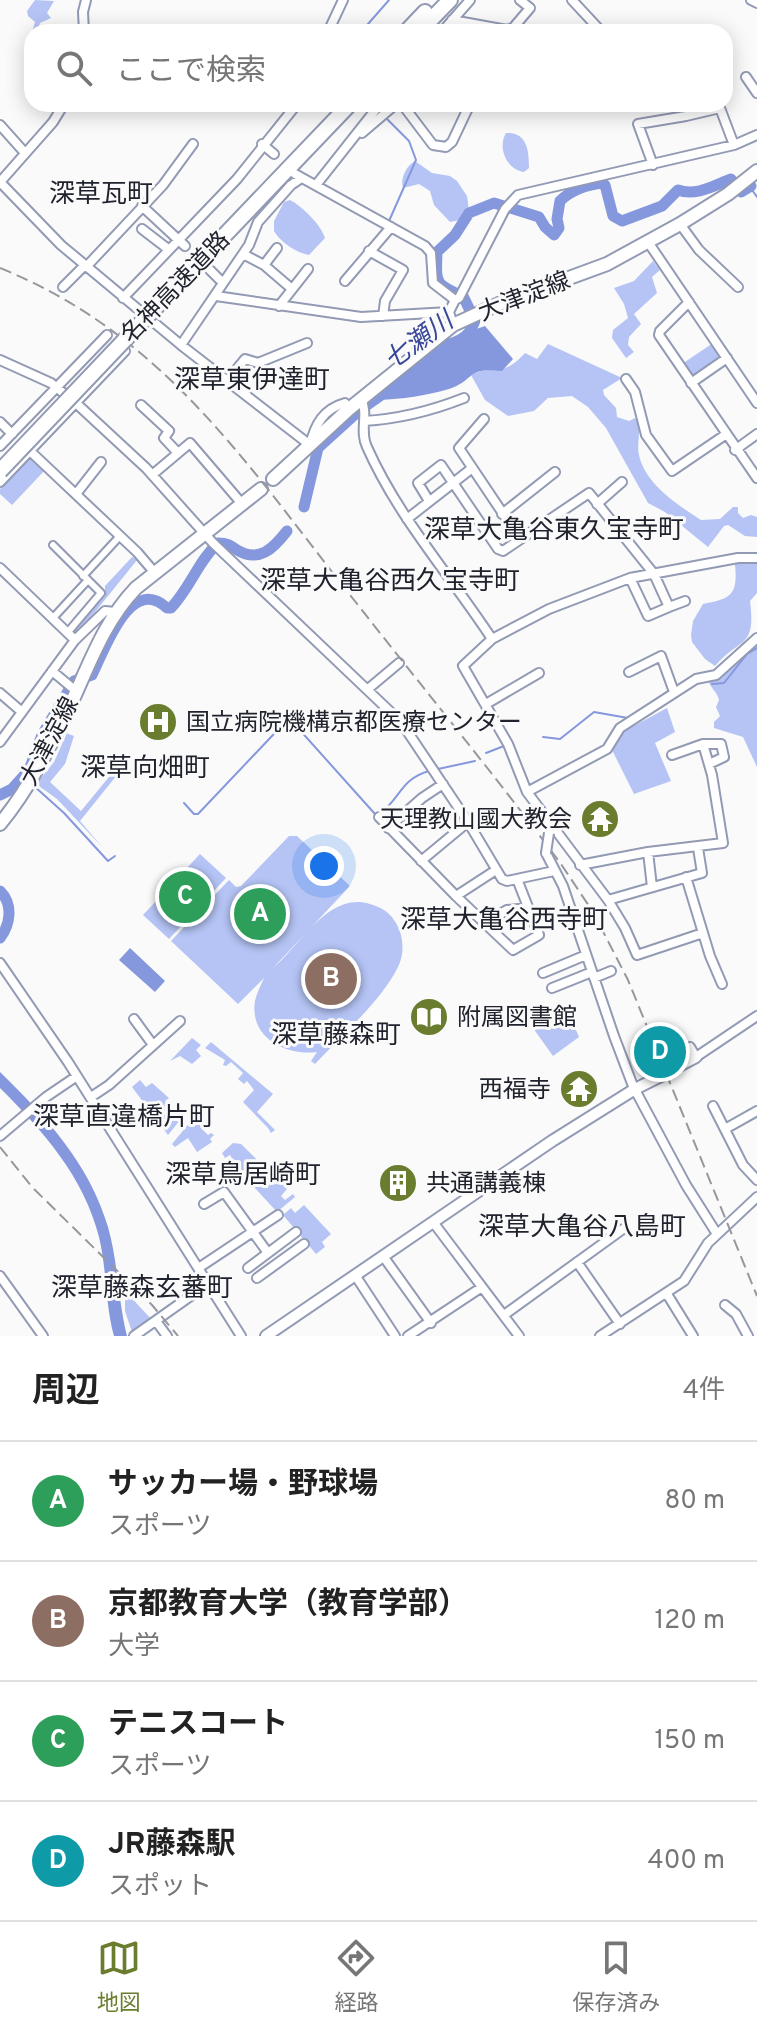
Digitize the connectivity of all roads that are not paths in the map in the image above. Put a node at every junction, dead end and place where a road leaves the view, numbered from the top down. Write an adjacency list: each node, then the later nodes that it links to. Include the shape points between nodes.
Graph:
1 (86, 0): 11 (street)
2 (343, 0): 12 (street)
3 (436, 0): 13 (highway)
4 (450, 0): 14 (highway)
5 (470, 0): 10 (street)
6 (520, 0): 17 (street, via 530,8)
7 (572, 0): 18 (street)
8 (751, 0): 9 (street)
9 (757, 3)
10 (452, 20): 15 (street); 16 (street)
11 (84, 24)
12 (332, 24)
13 (414, 24)
14 (427, 24)
15 (449, 24)
16 (474, 24)
17 (516, 24)
18 (594, 24)
19 (746, 77): 20 (street)
20 (757, 93)
21 (59, 112): 37 (street)
22 (290, 112): 35 (street)
23 (330, 112): 66 (highway, 名神高速道路)
24 (342, 112): 66 (highway, 名神高速道路)
25 (374, 112): 33 (street)
26 (388, 112): 33 (street)
27 (406, 112): 28 (street, via 433,145 446,147)
28 (466, 112)
29 (699, 112): 39 (street, via 638,124)
30 (721, 112): 36 (street)
31 (0, 125): 37 (street)
32 (757, 135): 36 (street)
33 (354, 137): 42 (street)
34 (193, 144): 43 (street)
35 (262, 144): 38 (street); 48 (street)
36 (734, 145): 39 (street)
37 (25, 153): 41 (street)
38 (274, 154)
39 (653, 165): 63 (street, via 525,191 506,207)
40 (757, 171): 44 (main road, 大津淀線)
41 (0, 182): 54 (street)
42 (316, 185): 45 (street); 52 (street, via 298,176 258,222)
43 (142, 206): 48 (street); 54 (street)
44 (680, 224): 47 (main road, 大津淀線); 60 (street)
45 (391, 227): 51 (street); 63 (street, via 425,246 431,253 433,283)
46 (142, 229): 50 (street)
47 (648, 242): 65 (street); 69 (main road, 大津淀線, via 597,268 472,316)
48 (182, 243): 50 (street)
49 (277, 248): 53 (street)
50 (168, 249): 64 (street)
51 (369, 251): 57 (street); 68 (street, via 403,270 385,301)
52 (243, 254): 53 (street); 58 (street)
53 (264, 265): 61 (street)
54 (85, 266): 59 (street); 64 (street)
55 (308, 269): 61 (street)
56 (210, 270): 58 (street)
57 (345, 281)
58 (222, 282): 62 (street)
59 (63, 287)
60 (738, 287)
61 (292, 289): 67 (street)
62 (216, 296): 67 (street); 72 (street)
63 (459, 297): 69 (street)
64 (123, 298): 72 (street)
65 (689, 302): 74 (street); 78 (street, via 659,335)
66 (154, 303): 96 (highway, 名神高速道路); 99 (highway, 名神高速道路, bridge)
67 (279, 306): 68 (street)
68 (383, 316): 69 (street)
69 (451, 319): 82 (main road, 大津淀線)
70 (107, 335): 79 (street)
71 (307, 343): 77 (street, via 258,363 245,359)
72 (181, 345): 77 (street)
73 (125, 351): 81 (street)
74 (727, 358): 78 (street); 83 (street)
75 (0, 360): 79 (street)
76 (626, 379): 90 (street, via 635,392 646,435 672,471)
77 (227, 381): 91 (street)
78 (691, 383): 90 (street)
79 (57, 387): 81 (street); 88 (street)
80 (464, 398): 86 (street, via 433,410)
81 (76, 403): 94 (street); 101 (street)
82 (363, 403): 86 (street); 91 (main road, 大津淀線)
83 (757, 403)
84 (141, 405): 95 (street, via 169,431 164,438)
85 (484, 419): 98 (street, via 459,448)
86 (364, 421): 113 (street, via 365,443)
87 (0, 422): 88 (street)
88 (12, 434): 92 (street)
89 (757, 434): 93 (street)
90 (725, 435): 93 (street)
91 (310, 445): 103 (main road, 大津淀線)
92 (0, 446)
93 (735, 450): 102 (street)
94 (30, 451): 104 (street); 108 (street)
95 (178, 453): 101 (street); 111 (street, via 190,443)
96 (0, 458)
97 (101, 462): 108 (street)
98 (471, 469): 105 (street); 112 (street)
99 (0, 471)
100 (555, 472): 112 (street)
101 (152, 475): 116 (street)
102 (757, 478)
103 (273, 479)
104 (0, 482)
105 (452, 482): 109 (street); 109 (street, via 441,465 418,483); 115 (street, via 498,549)
106 (622, 482): 110 (street)
107 (261, 489): 111 (main road, 大津淀線)
108 (76, 494): 114 (street)
109 (429, 501): 113 (street)
110 (597, 504): 115 (street, via 589,493); 121 (street)
111 (243, 505): 116 (main road, 大津淀線)
112 (502, 514): 115 (street)
113 (407, 519): 132 (street)
114 (120, 536): 120 (street); 122 (street)
115 (520, 539)
116 (212, 542): 120 (main road, 大津淀線); 139 (street)
117 (53, 545): 122 (street)
118 (757, 558): 121 (street)
119 (0, 568): 128 (street)
120 (155, 573): 126 (main road, 大津淀線)
121 (654, 574): 123 (street); 125 (street)
122 (86, 578): 128 (street); 130 (street, via 102,594)
123 (630, 578): 127 (street); 132 (street, via 549,609)
124 (685, 601): 125 (street)
125 (669, 607): 127 (street)
126 (115, 612): 133 (street, via 105,611); 138 (main road, 大津淀線)
127 (648, 616): 129 (street)
128 (53, 618): 130 (street)
129 (638, 621)
130 (68, 632): 133 (street)
131 (757, 638): 140 (street, via 716,675)
132 (492, 639): 142 (street, via 463,666)
133 (75, 640): 135 (street)
134 (399, 663): 139 (street)
135 (52, 671): 138 (street); 143 (street)
136 (539, 672): 142 (street)
137 (629, 672): 140 (street, via 661,656)
138 (76, 685): 152 (main road, 大津淀線, via 46,756)
139 (368, 689): 148 (street, via 401,722)
140 (673, 690): 149 (street, via 632,717 607,749)
141 (0, 693): 143 (street)
142 (486, 704): 149 (street)
143 (22, 712): 144 (street)
144 (1, 740)
145 (703, 744): 146 (street); 147 (street); 147 (street, via 721,744 724,756)
146 (672, 755)
147 (709, 764): 155 (street, via 723,843)
148 (443, 784): 151 (street); 153 (street)
149 (527, 792): 154 (street)
150 (379, 817): 153 (street)
151 (468, 822): 157 (street); 159 (street)
152 (0, 824)
153 (388, 828): 157 (street)
154 (550, 830): 158 (street); 160 (street, bridge, via 546,853)
155 (698, 848): 156 (street); 161 (street, via 702,873)
156 (648, 852): 158 (street); 163 (street)
157 (421, 861): 164 (street)
158 (580, 865): 165 (street)
159 (496, 870): 162 (street, via 505,881); 164 (street)
160 (554, 871): 162 (street); 169 (street)
161 (686, 877): 163 (street); 168 (street)
162 (517, 879): 166 (street)
163 (652, 887): 165 (street)
164 (456, 896): 167 (street)
165 (608, 900): 168 (street, via 637,955)
166 (529, 908): 167 (street, via 507,910); 167 (street, via 539,935 513,950)
167 (485, 923)
168 (703, 933): 174 (street)
169 (586, 955): 172 (street); 173 (street)
170 (0, 963): 181 (street)
171 (611, 971): 173 (street)
172 (543, 973)
173 (593, 975): 175 (street); 182 (street)
174 (722, 984)
175 (552, 988)
176 (757, 1016): 180 (street)
177 (134, 1019): 179 (street)
178 (180, 1021): 179 (street)
179 (153, 1045): 183 (street)
180 (696, 1057): 182 (street, bridge)
181 (77, 1076): 183 (street); 187 (street)
182 (635, 1089): 192 (street); 196 (street)
183 (91, 1097): 202 (street)
184 (713, 1106): 186 (street)
185 (757, 1111): 186 (street)
186 (725, 1129): 188 (street)
187 (0, 1136)
188 (757, 1180)
189 (757, 1197): 196 (street)
190 (204, 1204): 194 (street, via 224,1192)
191 (278, 1215): 194 (street)
192 (433, 1222): 199 (street); 208 (street)
193 (623, 1229): 201 (street)
194 (253, 1232): 198 (street); 202 (street)
195 (296, 1232): 198 (street)
196 (717, 1234): 209 (street, via 690,1274)
197 (304, 1244): 200 (street)
198 (270, 1252): 200 (street); 203 (street)
199 (383, 1256): 204 (street); 213 (street)
200 (280, 1261): 206 (street)
201 (577, 1262): 211 (street); 214 (street)
202 (200, 1267): 207 (street)
203 (248, 1268)
204 (355, 1275): 219 (street); 220 (street)
205 (0, 1276): 215 (street)
206 (257, 1278)
207 (209, 1283): 212 (street); 218 (street)
208 (482, 1287): 211 (street); 213 (street)
209 (667, 1294): 214 (street); 224 (street)
210 (725, 1305): 225 (street)
211 (504, 1315): 222 (street)
212 (156, 1321): 216 (street); 217 (street)
213 (431, 1323): 221 (street)
214 (620, 1324): 223 (street)
215 (43, 1336)
216 (134, 1336)
217 (167, 1336)
218 (241, 1336)
219 (266, 1336)
220 (395, 1336)
221 (408, 1336)
222 (519, 1336)
223 (600, 1336)
224 (693, 1336)
225 (748, 1336)

